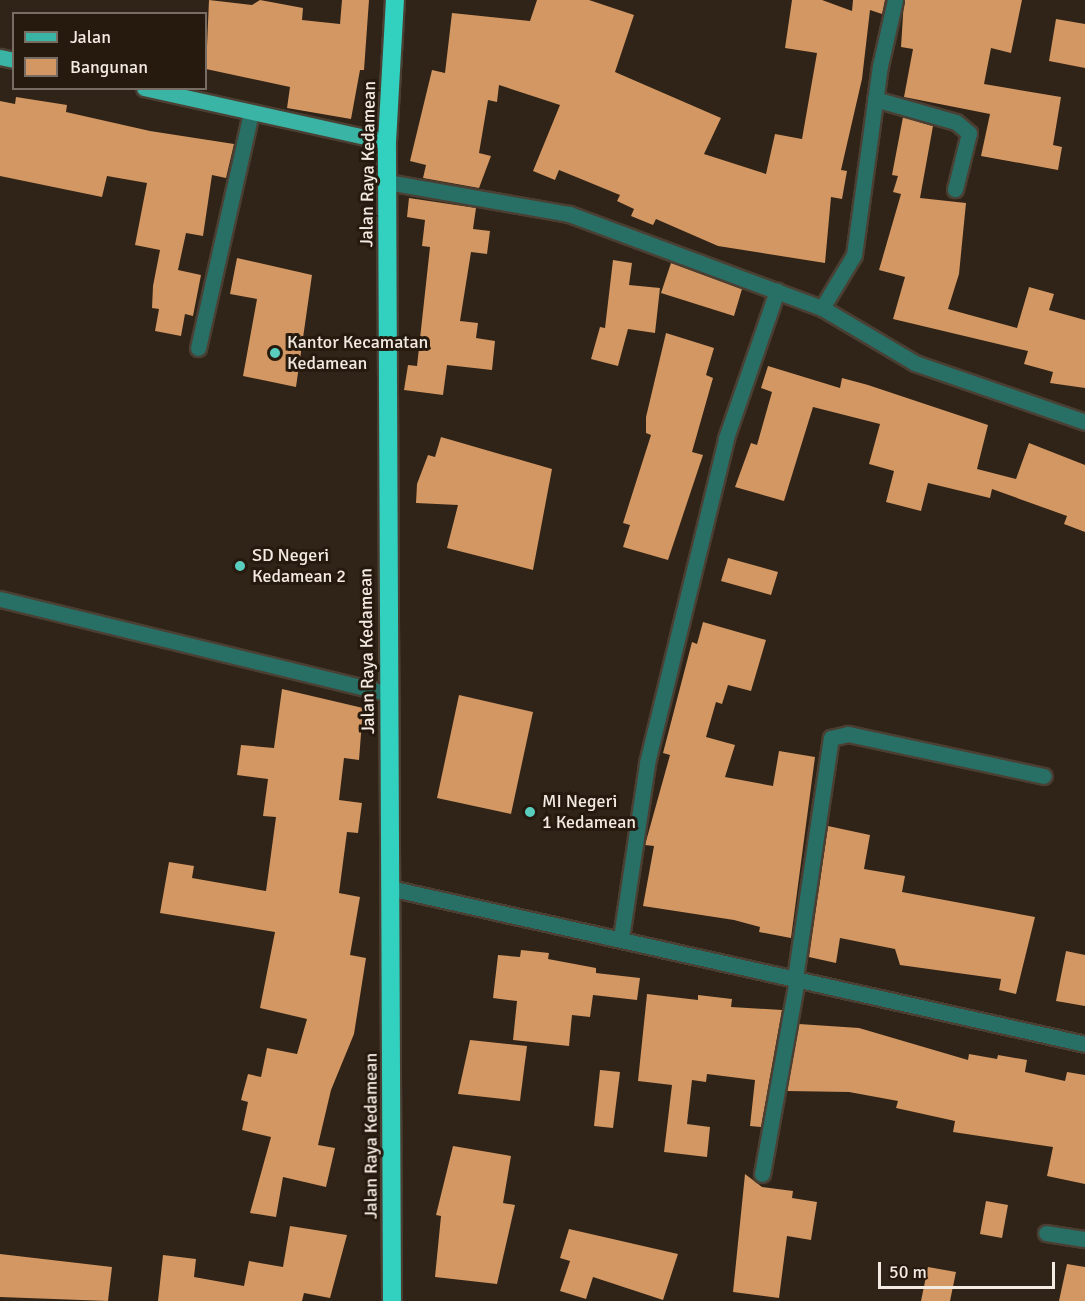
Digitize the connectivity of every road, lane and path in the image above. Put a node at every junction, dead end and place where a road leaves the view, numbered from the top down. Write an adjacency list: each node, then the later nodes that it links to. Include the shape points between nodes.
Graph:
1 (395, 0): 6 (highway, Jalan Raya Kedamean)
2 (895, 0): 4 (street)
3 (153, 90): 5 (main road)
4 (875, 99): 8 (street, via 956,122 969,133); 10 (street, via 854,255)
5 (251, 112): 6 (main road); 11 (street)
6 (387, 142): 7 (highway, Jalan Raya Kedamean)
7 (387, 182): 9 (street, via 569,214); 14 (highway, Jalan Raya Kedamean)
8 (955, 189)
9 (777, 291): 10 (street); 17 (street, via 726,438 647,763)
10 (822, 308): 12 (street, via 915,363)
11 (198, 348)
12 (1085, 423)
13 (0, 599): 14 (street)
14 (389, 694): 16 (highway, Jalan Raya Kedamean)
15 (1044, 776): 18 (street, via 848,734 831,738)
16 (394, 889): 17 (street); 23 (highway, Jalan Raya Kedamean)
17 (621, 938): 18 (street)
18 (796, 978): 19 (street); 20 (street)
19 (1085, 1044)
20 (762, 1173)
21 (1046, 1233): 22 (street)
22 (1085, 1239)
23 (392, 1301)

